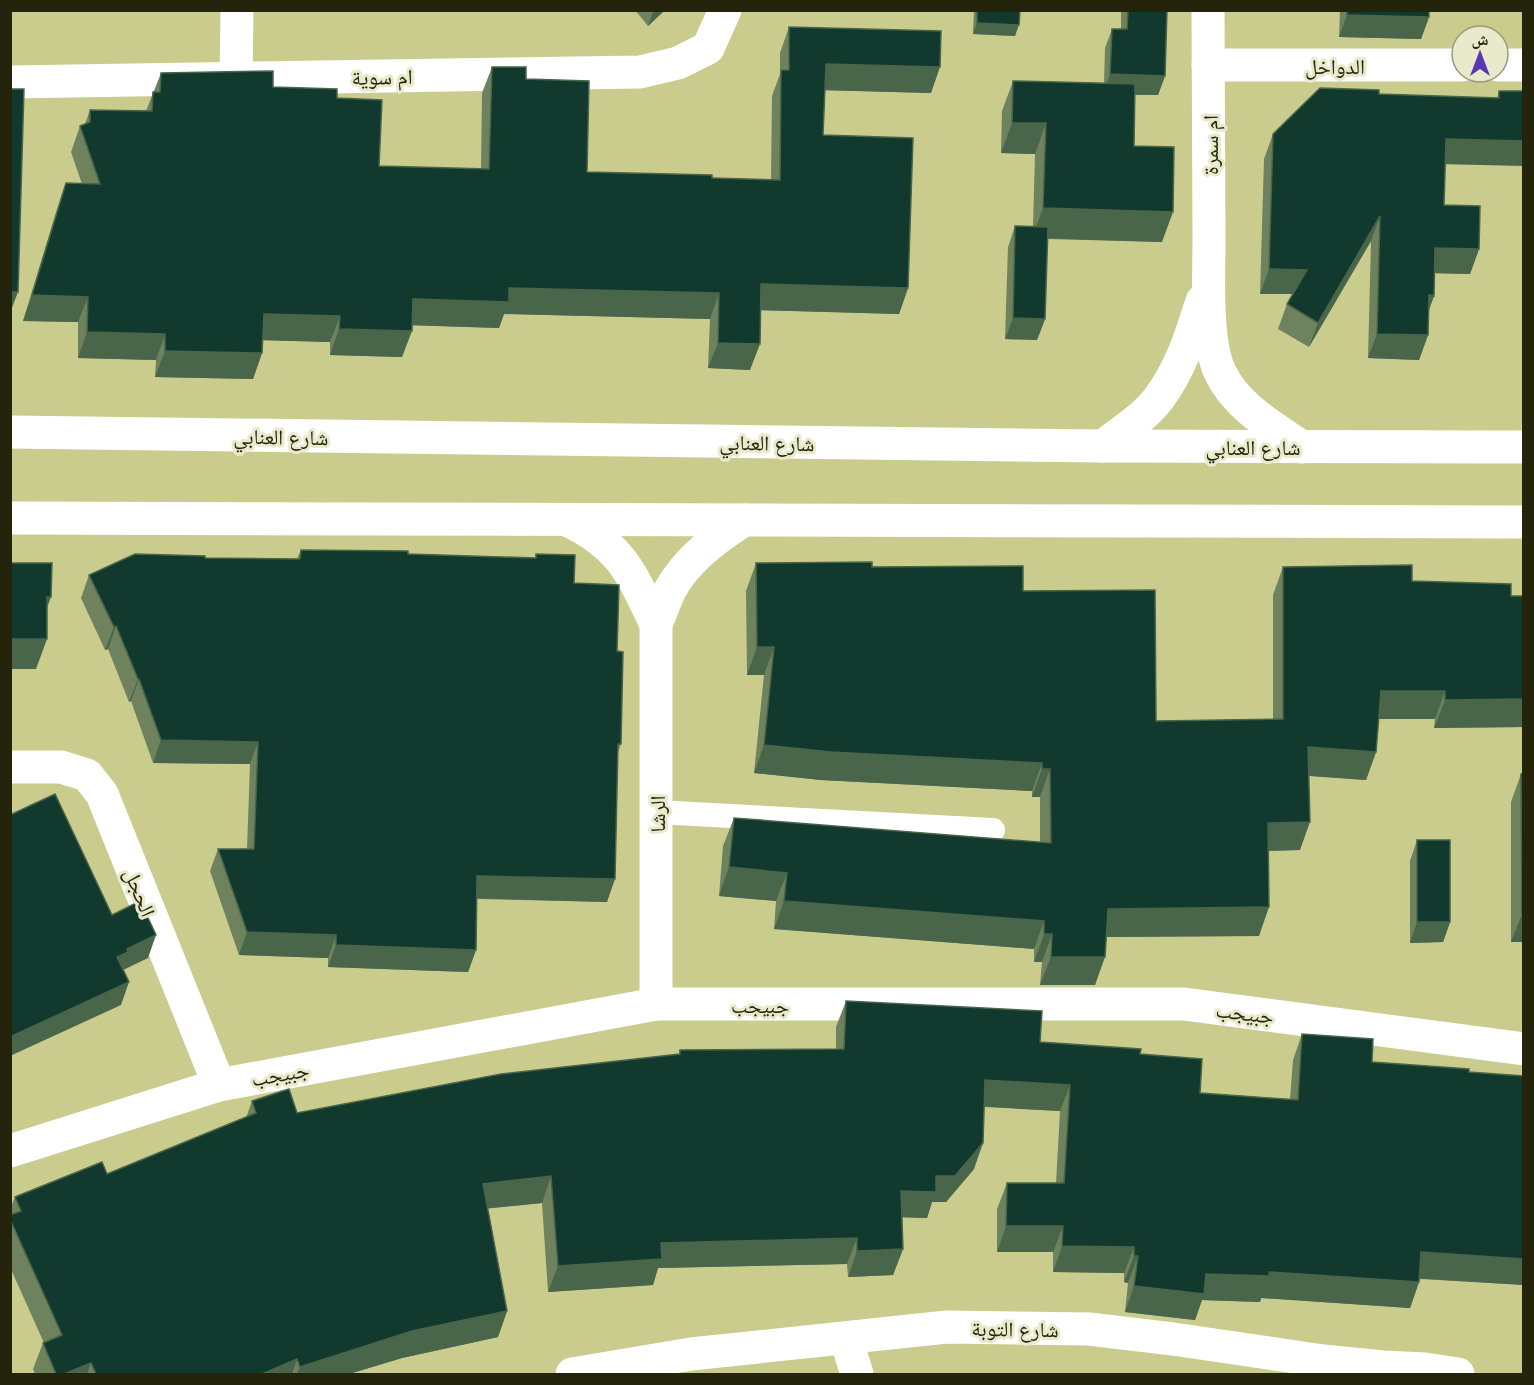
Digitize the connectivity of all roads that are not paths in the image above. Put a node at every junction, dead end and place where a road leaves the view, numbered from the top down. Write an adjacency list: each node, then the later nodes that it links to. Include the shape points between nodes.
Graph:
1 (237, 10): 6 (street)
2 (725, 10): 6 (street, ام سوية, via 708,48 678,63 640,72)
3 (1208, 10): 4 (street, ام سمرة)
4 (1208, 65): 5 (street, الدواخل); 8 (street, ام سمرة)
5 (1450, 65)
6 (236, 78): 7 (street, ام سوية)
7 (10, 82)
8 (1209, 279): 10 (street, ام سمرة, via 1175,374 1158,400); 11 (street, ام سمرة, via 1212,346 1221,375 1262,420)
9 (10, 432): 10 (street, شارع العنابي)
10 (1103, 446): 11 (street, شارع العنابي)
11 (1302, 447): 12 (street, شارع العنابي)
12 (1524, 447)
13 (10, 518): 14 (street)
14 (567, 520): 15 (street); 17 (street, الرشا, via 591,531 610,547 627,568)
15 (744, 520): 16 (street); 17 (street, الرشا, via 695,556 670,590)
16 (1524, 522)
17 (656, 624): 19 (street, الرشا)
18 (10, 767): 23 (street, الحجل, via 61,767 78,772 87,775 102,795)
19 (656, 812): 20 (lane); 21 (street, الرشا)
20 (993, 830)
21 (656, 1004): 22 (street, جبيجب, via 1184,1004); 23 (street, جبيجب)
22 (1524, 1049)
23 (219, 1085): 24 (street, جبيجب)
24 (10, 1151)
25 (846, 1339): 26 (street, شارع التوبة, via 948,1327 1089,1329); 27 (street, شارع التوبة, via 691,1354); 28 (street)
26 (1425, 1371): 29 (street, شارع التوبة)
27 (572, 1374)
28 (857, 1374)
29 (1458, 1374)

